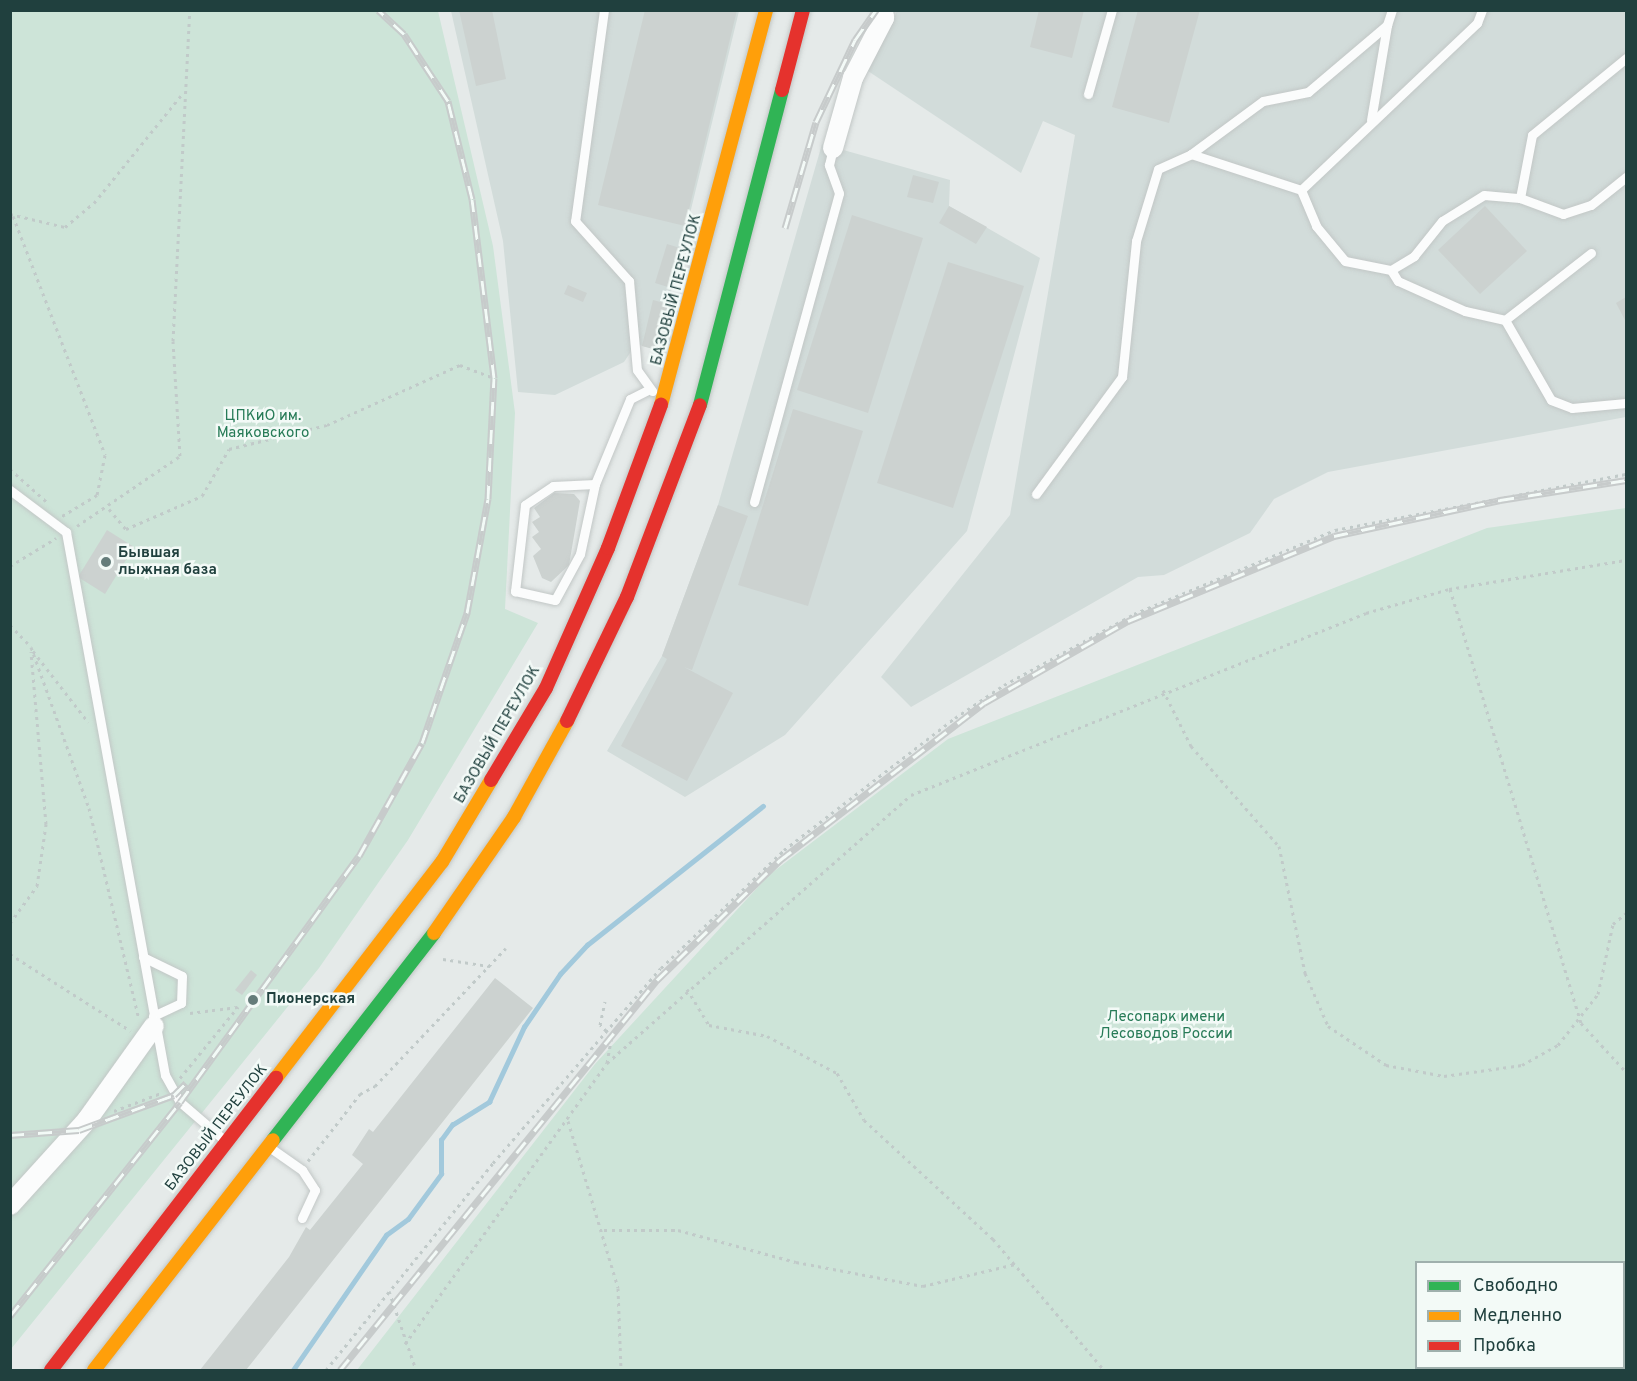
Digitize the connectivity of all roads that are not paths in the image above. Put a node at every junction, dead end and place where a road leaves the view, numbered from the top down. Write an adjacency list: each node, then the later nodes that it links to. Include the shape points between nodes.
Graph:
1 (604, 10): 20 (lane, via 575,221 629,281 637,370)
2 (766, 10): 21 (main road, БАЗОВЫЙ ПЕРЕУЛОК)
3 (803, 10): 30 (main road, via 716,356 605,645 552,748 477,874)
4 (882, 10): 12 (street, via 884,18 853,78)
5 (1112, 10): 10 (lane)
6 (1392, 10): 8 (lane)
7 (1482, 10): 11 (lane, via 1477,23)
8 (1387, 25): 11 (lane); 13 (lane, via 1308,92 1263,101)
9 (1626, 58): 16 (lane, via 1532,135)
10 (1088, 94)
11 (1371, 120): 15 (lane)
12 (833, 148): 26 (lane, via 829,165 839,193)
13 (1191, 154): 15 (lane); 25 (lane, via 1158,169 1136,241 1122,377)
14 (1626, 177): 16 (lane, via 1591,205 1563,214)
15 (1301, 190): 18 (lane, via 1316,226 1345,261)
16 (1520, 198): 18 (lane, via 1484,195 1442,221 1414,256)
17 (1591, 252): 19 (lane)
18 (1391, 270): 19 (lane, via 1398,281 1465,311)
19 (1505, 320): 22 (lane, via 1551,400 1572,408)
20 (648, 390): 21 (lane); 23 (lane, via 630,399)
21 (665, 396): 29 (main road, БАЗОВЫЙ ПЕРЕУЛОК, via 579,618 490,785 442,862)
22 (1626, 403)
23 (595, 484): 23 (lane, via 580,554 555,600 515,591 525,506 553,486)
24 (10, 490): 27 (lane, via 66,532)
25 (1036, 494)
26 (754, 502)
27 (143, 957): 28 (lane); 28 (lane, via 182,976 181,1003)
28 (150, 1027): 29 (lane, via 170,1089); 31 (street, via 87,1120)
29 (227, 1142): 33 (main road, БАЗОВЫЙ ПЕРЕУЛОК)
30 (268, 1146): 32 (lane, via 302,1170 315,1190); 34 (main road)
31 (10, 1205)
32 (302, 1218)
33 (51, 1371)
34 (94, 1371)

